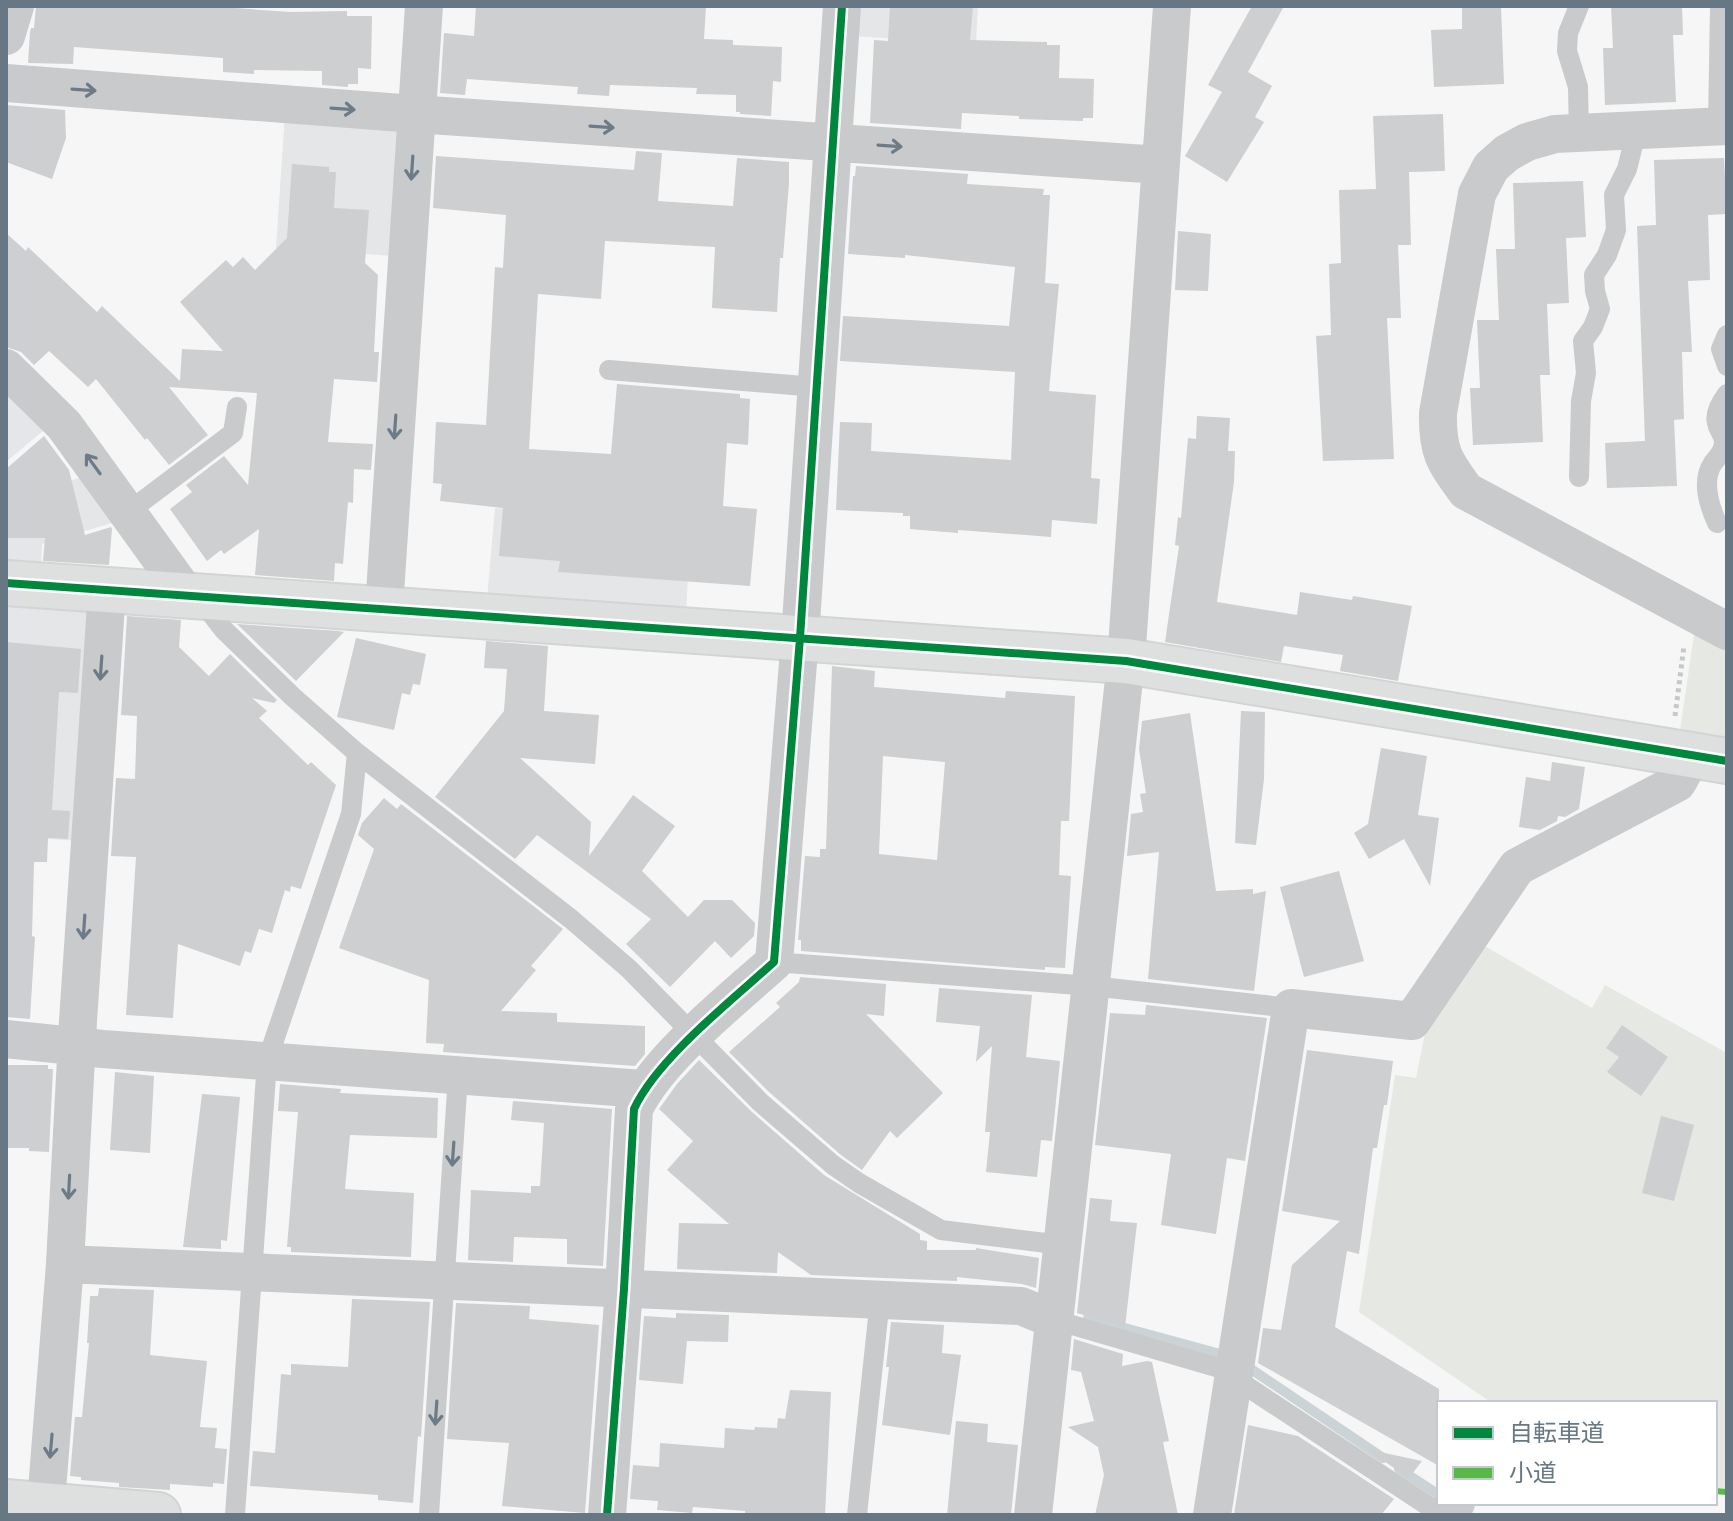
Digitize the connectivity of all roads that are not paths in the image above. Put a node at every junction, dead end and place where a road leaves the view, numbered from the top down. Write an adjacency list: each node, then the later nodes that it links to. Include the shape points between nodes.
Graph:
1 (15, 6): 7 (street)
2 (424, 6): 9 (street)
3 (842, 6): 13 (street)
4 (1172, 6): 14 (street)
5 (1579, 6): 12 (lane, via 1567,42 1578,87)
6 (1720, 6): 10 (lane)
7 (6, 36)
8 (6, 83): 9 (street, one-way to 9)
9 (415, 114): 13 (street, one-way to 13); 28 (street, one-way to 28)
10 (1722, 126): 11 (street)
11 (1631, 130): 12 (street); 22 (lane, via 1627,169 1614,195 1616,230 1594,275 1600,309 1583,341 1586,387)
12 (1579, 133): 29 (street, via 1555,134 1507,153 1491,167 1477,194 1437,440 1466,491)
13 (833, 142): 14 (street, one-way to 14); 19 (street)
14 (1160, 165): 31 (street)
15 (1727, 335): 16 (lane, via 1721,349)
16 (1727, 366)
17 (6, 368): 23 (street, one-way to 17, via 64,425)
18 (609, 370): 19 (lane)
19 (816, 387): 30 (street)
20 (1727, 394): 24 (lane, via 1717,414 1724,442 1707,483 1708,504)
21 (237, 407): 23 (lane, via 233,433)
22 (1579, 477)
23 (128, 512): 27 (street)
24 (1717, 523)
25 (6, 583): 26 (street)
26 (107, 590): 27 (street); 39 (street, one-way to 39)
27 (193, 596): 28 (street); 32 (lane)
28 (384, 608): 30 (street)
29 (1727, 631)
30 (800, 638): 31 (street); 34 (street)
31 (1126, 661): 33 (street); 35 (street)
32 (357, 753): 37 (lane, via 571,919 629,969); 40 (lane, via 351,814)
33 (1697, 756): 36 (street, via 1677,783 1517,867 1412,1021)
34 (774, 962): 35 (lane); 37 (street)
35 (1091, 986): 36 (lane); 43 (street)
36 (1291, 1008): 50 (street)
37 (693, 1036): 42 (street); 43 (lane, via 833,1165 941,1230)
38 (6, 1039): 39 (street)
39 (76, 1046): 40 (street); 44 (street, one-way to 44)
40 (267, 1061): 41 (street); 45 (lane)
41 (458, 1076): 42 (street); 46 (lane, one-way to 46)
42 (643, 1089): 47 (street, via 634,1109)
43 (1062, 1245): 49 (street)
44 (65, 1264): 45 (street); 51 (street, one-way to 51)
45 (253, 1271): 46 (street); 53 (lane)
46 (446, 1281): 47 (street); 54 (lane, one-way to 54)
47 (624, 1289): 48 (street); 55 (street)
48 (880, 1299): 49 (street, via 1021,1306); 56 (lane)
49 (1055, 1320): 50 (lane); 57 (street)
50 (1233, 1375): 58 (street); 59 (lane)
51 (32, 1507): 52 (street)
52 (158, 1515)
53 (235, 1515)
54 (429, 1515)
55 (607, 1515)
56 (857, 1515)
57 (1033, 1515)
58 (1212, 1515)
59 (1443, 1515)

